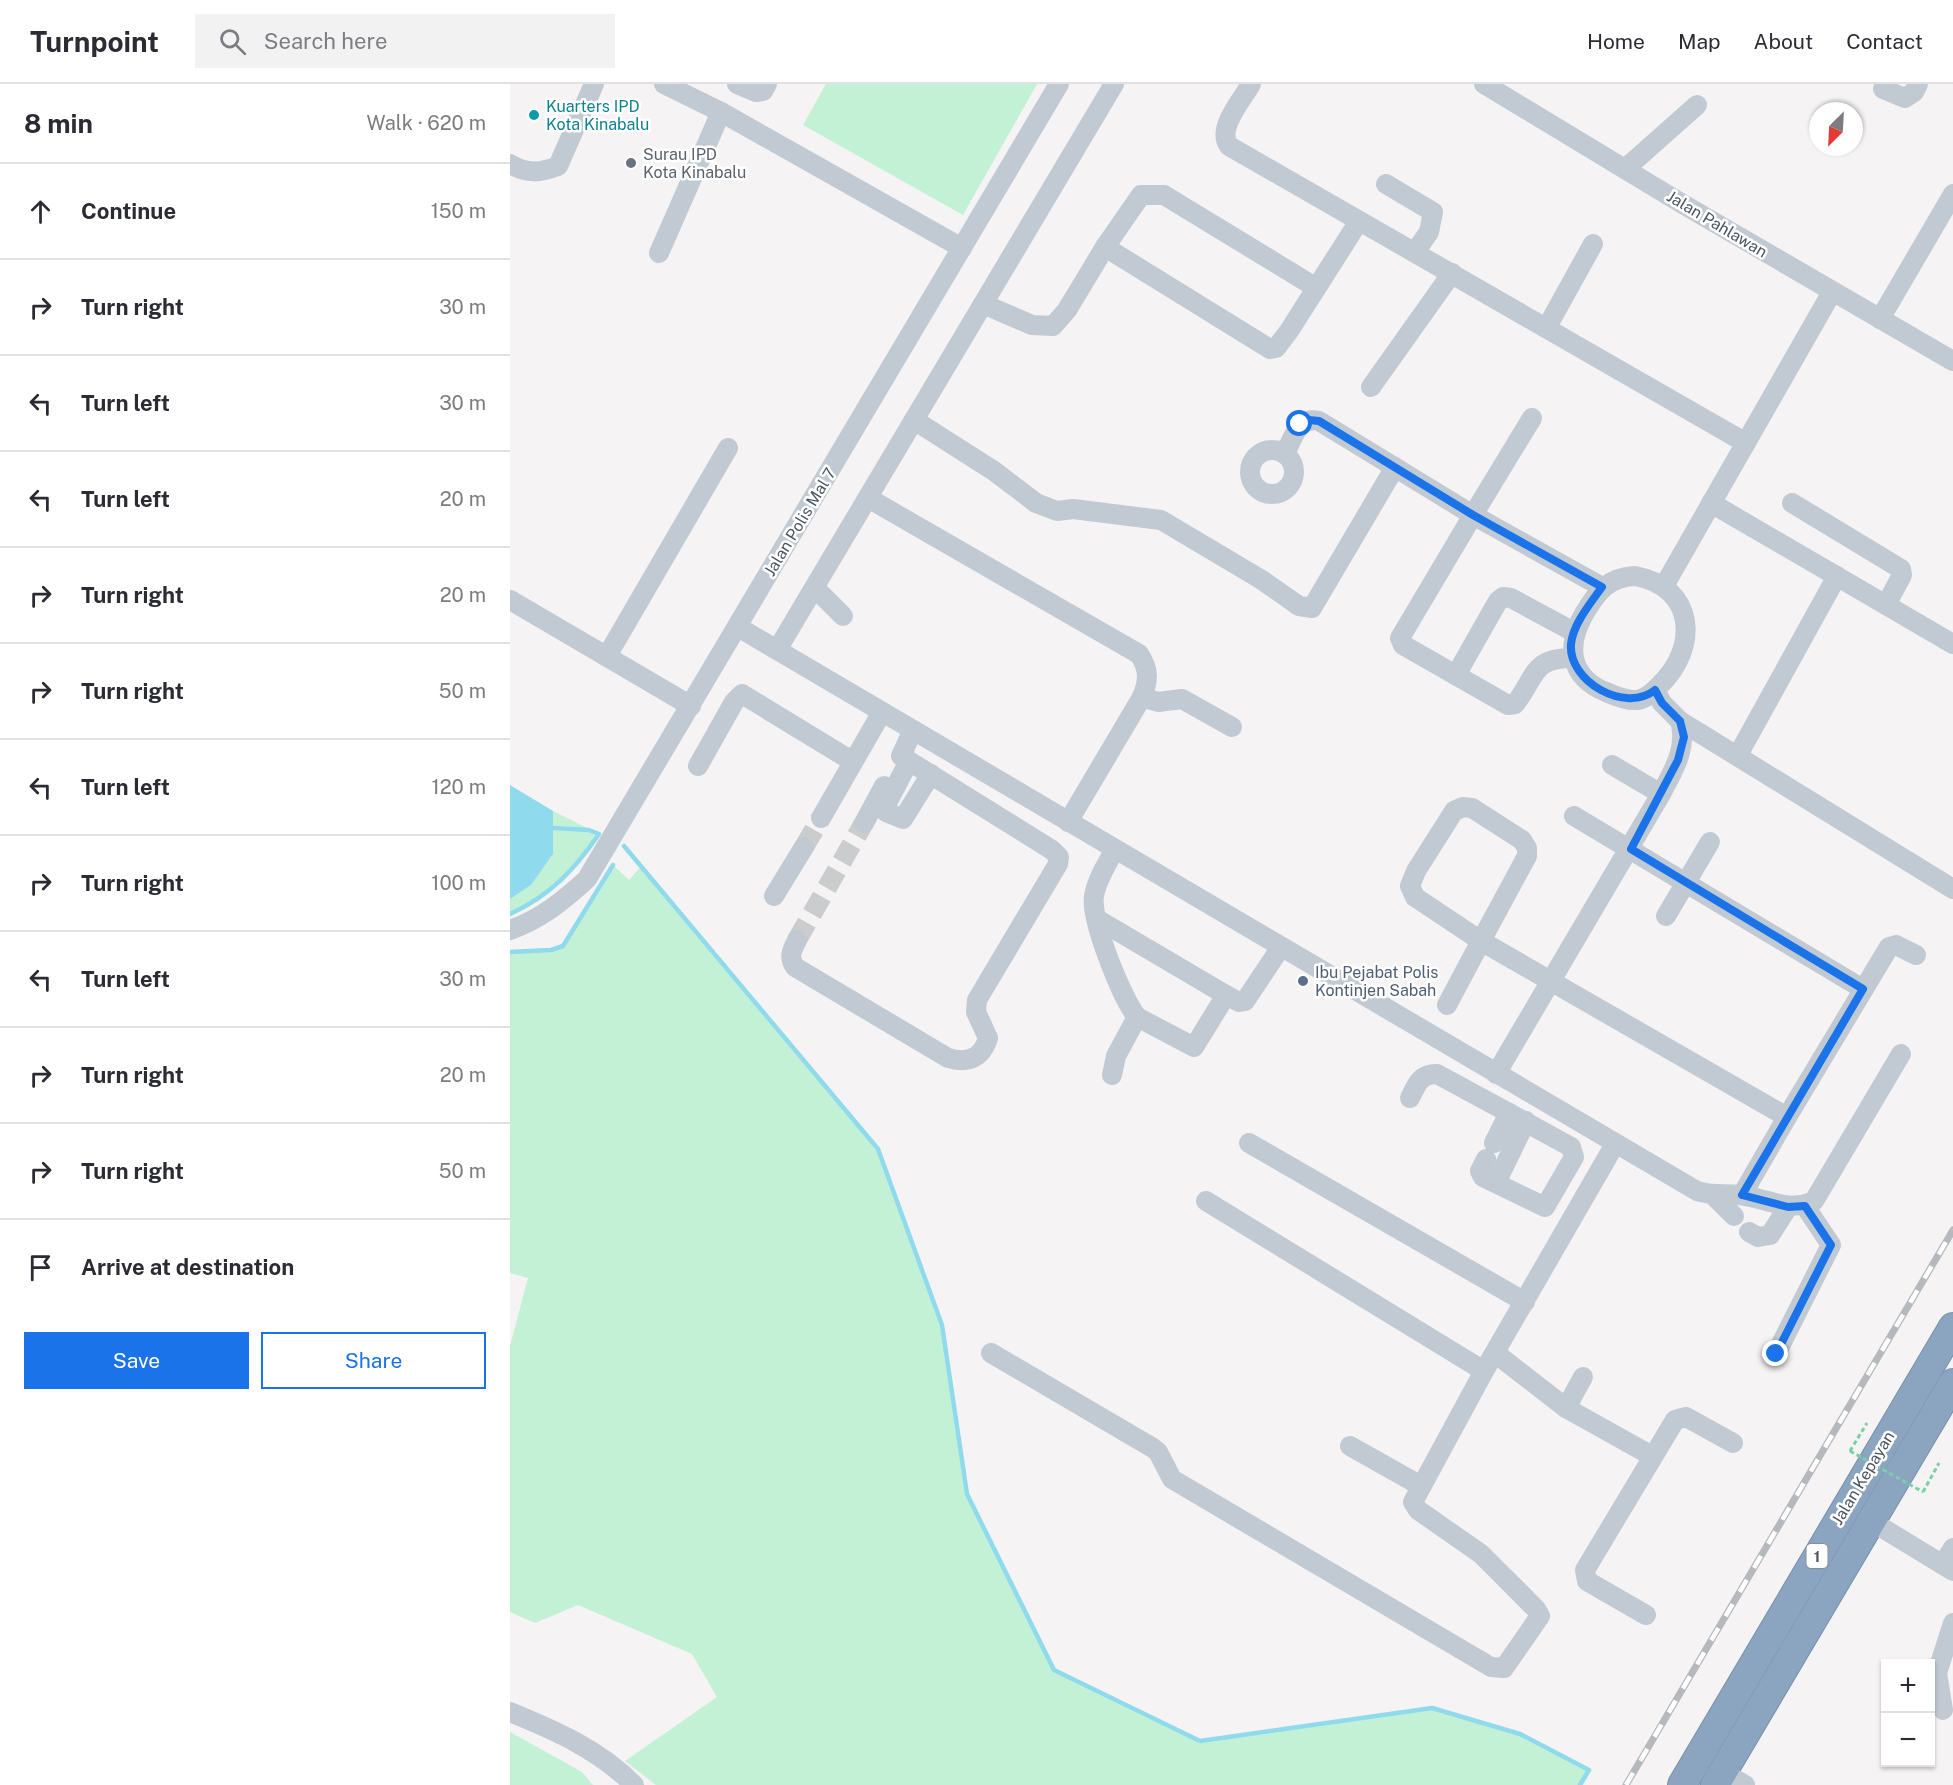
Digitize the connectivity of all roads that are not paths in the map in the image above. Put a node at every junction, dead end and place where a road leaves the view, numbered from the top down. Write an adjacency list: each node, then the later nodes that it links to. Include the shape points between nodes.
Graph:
1 (594, 84): 13 (street, via 558,166 524,172)
2 (664, 84): 12 (street)
3 (737, 84): 4 (street, via 756,92 763,91)
4 (767, 84)
5 (1059, 84): 20 (street, Jalan Polis Mal 7)
6 (1114, 84): 26 (street)
7 (1251, 84): 17 (street, via 1225,130 1226,143)
8 (1484, 84): 14 (street, Jalan Pahlawan)
9 (1918, 84): 10 (street, via 1905,98)
10 (1883, 89)
11 (1697, 105): 14 (street)
12 (721, 112): 20 (street); 22 (street)
13 (510, 164)
14 (1625, 169): 25 (street, Jalan Pahlawan)
15 (1386, 184): 21 (street, via 1432,212 1429,232)
16 (1953, 194): 27 (street)
17 (1359, 221): 21 (street); 24 (street)
18 (1593, 244): 28 (street)
19 (1105, 247): 24 (street, via 1148,186); 24 (street, via 1270,349 1280,344); 26 (street, via 1053,326 1032,325)
20 (962, 248): 48 (street, Jalan Polis Mal 7)
21 (1415, 252): 23 (street)
22 (659, 253)
23 (1452, 273): 28 (street); 30 (street)
24 (1315, 287)
25 (1832, 292): 27 (street, Jalan Pahlawan); 33 (street)
26 (983, 304): 32 (street)
27 (1880, 319): 29 (street, Jalan Pahlawan)
28 (1547, 327): 33 (street)
29 (1953, 360)
30 (1371, 387)
31 (1532, 418): 40 (street)
32 (914, 420): 36 (street, via 1036,503 1057,511 1073,509 1161,520 1308,608 1312,608); 37 (street)
33 (1746, 443): 38 (street)
34 (728, 448): 52 (street)
35 (1285, 454): 36 (street, via 1300,424 1314,420)
36 (1395, 467): 40 (street)
37 (868, 498): 44 (street); 56 (street, via 1139,654 1148,679)
38 (1711, 503): 41 (street); 42 (street)
39 (1792, 503): 46 (street, via 1901,569 1902,575)
40 (1473, 515): 43 (street); 54 (street, via 1400,638 1402,645)
41 (1837, 576): 46 (street); 62 (street)
42 (1665, 586): 43 (street, via 1635,576 1619,577); 55 (street, via 1680,604 1686,621 1685,642 1666,679)
43 (1602, 587): 49 (street)
44 (814, 588): 47 (street); 51 (street)
45 (510, 600): 52 (street)
46 (1886, 605): 50 (street)
47 (843, 616)
48 (738, 627): 51 (street); 57 (street, Jalan Polis Mal 7)
49 (1574, 632): 53 (street); 54 (street, via 1503,597)
50 (1953, 644)
51 (777, 650): 58 (street)
52 (607, 656): 57 (street)
53 (1573, 658): 54 (street, via 1548,660 1539,666 1512,705); 55 (street, via 1582,675 1597,689 1636,700)
54 (1456, 675)
55 (1655, 690): 59 (street)
56 (1142, 697): 60 (street, via 1158,702 1182,699); 71 (street)
57 (691, 706): 82 (street, Jalan Polis Mal 7, via 587,879 558,906)
58 (882, 712): 61 (street); 64 (street)
59 (1680, 721): 62 (street); 68 (street, via 1682,751)
60 (1232, 727)
61 (913, 730): 63 (street); 71 (street)
62 (1738, 755): 78 (street)
63 (905, 758): 67 (street); 67 (street, via 886,812 899,819 906,816); 72 (street)
64 (852, 761): 66 (street, via 742,694); 70 (street)
65 (1612, 765): 68 (street)
66 (698, 766)
67 (931, 774): 83 (street, via 1059,857 977,1000 976,1012 988,1038 983,1050 965,1061 948,1058 795,967 791,953)
68 (1661, 794): 76 (street)
69 (1574, 816): 76 (street)
70 (821, 818)
71 (1068, 822): 75 (street)
72 (864, 823)
73 (1710, 842): 77 (street)
74 (804, 847): 79 (street)
75 (1115, 849): 81 (street, via 1094,898); 85 (street)
76 (1631, 849): 77 (street); 87 (street)
77 (1686, 883): 80 (street); 88 (street)
78 (1953, 889)
79 (774, 896)
80 (1666, 916)
81 (1097, 919): 89 (street); 91 (street, via 1124,996)
82 (510, 930)
83 (797, 940)
84 (1481, 941): 84 (street, via 1527,856 1527,848 1522,840 1472,808 1463,807 1454,811 1416,871 1411,892); 87 (street); 90 (street)
85 (1281, 947): 89 (street, via 1245,1001); 93 (street)
86 (1916, 955): 88 (street, via 1892,944)
87 (1553, 981): 93 (street); 97 (street)
88 (1863, 989): 97 (street)
89 (1226, 995): 91 (street, via 1194,1047)
90 (1447, 1005)
91 (1137, 1017): 94 (street, via 1116,1056)
92 (1901, 1053): 106 (street, via 1814,1202)
93 (1496, 1074): 99 (street)
94 (1112, 1075)
95 (1410, 1098): 96 (street, via 1420,1079 1426,1074 1437,1074)
96 (1517, 1117): 100 (street, via 1571,1147 1574,1157); 101 (street); 101 (street, via 1490,1151 1481,1174)
97 (1787, 1117): 103 (street)
98 (1249, 1143): 109 (street)
99 (1615, 1144): 102 (street, via 1697,1191); 104 (street)
100 (1562, 1181): 101 (street, via 1545,1206); 104 (street)
101 (1496, 1183)
102 (1713, 1195): 103 (street); 107 (street)
103 (1742, 1195): 106 (street)
104 (1584, 1199): 109 (street)
105 (1206, 1201): 114 (street)
106 (1797, 1206): 108 (street, via 1770,1235 1758,1238); 113 (street, via 1831,1245)
107 (1734, 1216)
108 (1749, 1232)
109 (1525, 1302): 112 (street)
110 (1953, 1327): 130 (highway, Jalan Kepayan / 1)
111 (991, 1353): 121 (street, via 1153,1448 1172,1479 1227,1513 1491,1667 1504,1668 1540,1616 1532,1602 1481,1554 1415,1508 1413,1502)
112 (1495, 1353): 114 (street); 117 (street)
113 (1776, 1354)
114 (1484, 1371): 121 (street)
115 (1583, 1377): 117 (street)
116 (1953, 1383): 122 (highway, Jalan Kepayan / 1)
117 (1566, 1408): 120 (street)
118 (1733, 1443): 120 (street, via 1682,1417 1672,1422)
119 (1350, 1446): 121 (street)
120 (1652, 1456): 124 (street, via 1584,1574 1587,1581)
121 (1421, 1486)
122 (1871, 1521): 123 (street); 128 (highway, Jalan Kepayan / 1)
123 (1950, 1561)
124 (1646, 1615)
125 (1953, 1623): 126 (street, via 1937,1673)
126 (1943, 1710)
127 (510, 1712): 129 (street, via 575,1739 609,1761)
128 (1728, 1781)
129 (634, 1785)
130 (1682, 1785)

